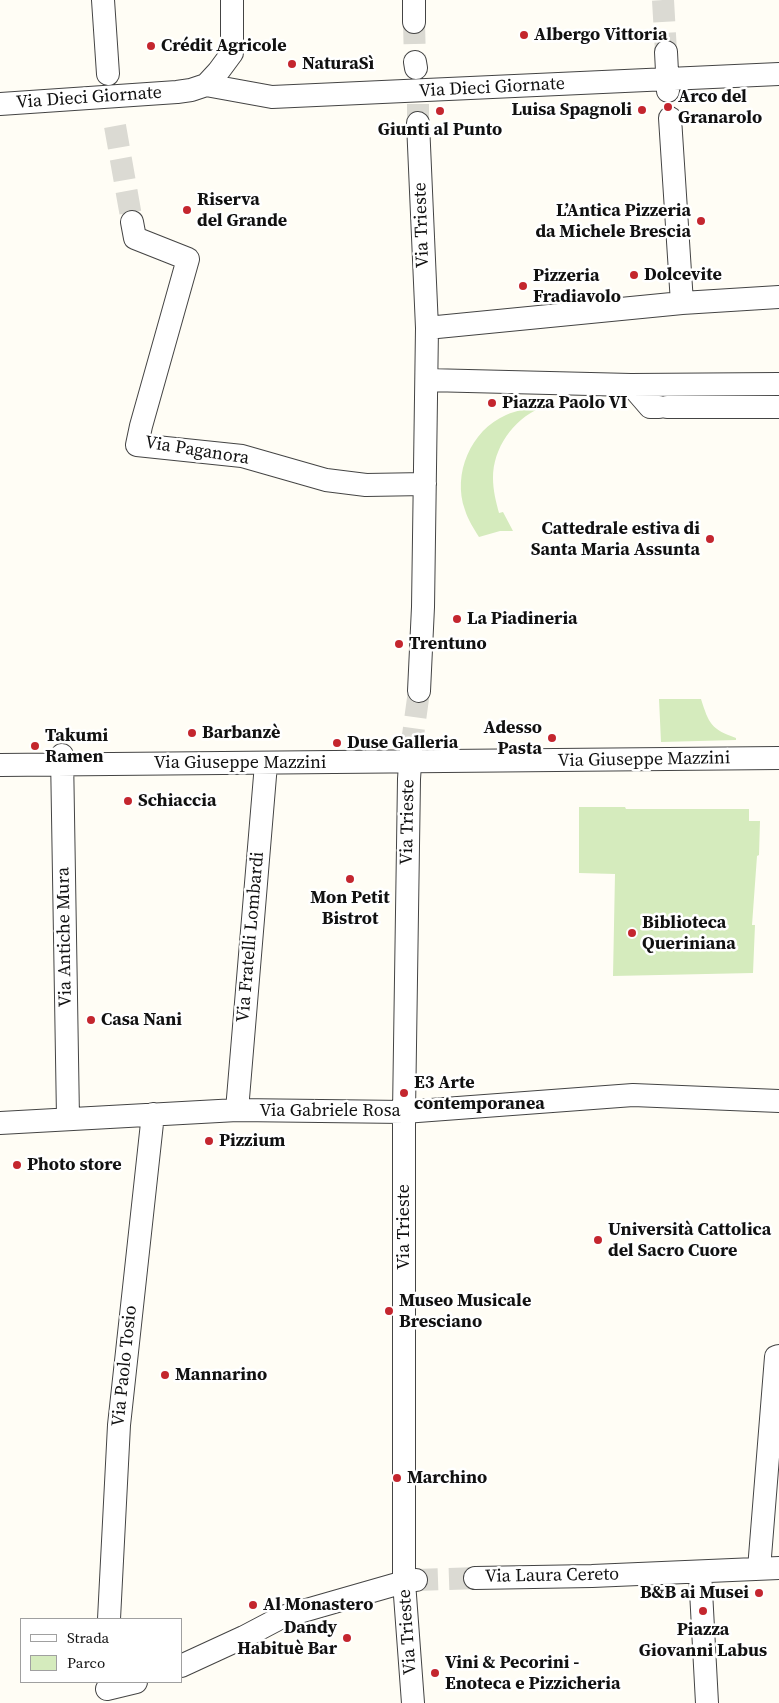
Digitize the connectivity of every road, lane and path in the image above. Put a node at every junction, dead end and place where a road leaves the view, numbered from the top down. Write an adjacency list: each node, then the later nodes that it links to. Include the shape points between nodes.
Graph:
1 (103, 0): 6 (street)
2 (232, 0): 8 (street, via 232,53)
3 (414, 0): 4 (street)
4 (414, 22)
5 (666, 52): 9 (street)
6 (108, 74)
7 (779, 74): 9 (street, Via Dieci Giornate, via 699,76)
8 (206, 85): 9 (street, Via Dieci Giornate, via 272,97); 10 (street, Via Dieci Giornate, via 177,92)
9 (668, 85)
10 (0, 104)
11 (670, 118): 15 (street)
12 (418, 123): 16 (street, Via Trieste)
13 (132, 222): 20 (street, Via Paganora, via 135,238 188,259 138,445 242,456 326,480 366,486)
14 (779, 297): 15 (street)
15 (682, 304): 16 (street)
16 (427, 328): 17 (street)
17 (427, 380): 18 (street); 20 (street)
18 (630, 385): 19 (street); 19 (street, via 650,408)
19 (764, 400)
20 (425, 484): 21 (street)
21 (419, 691)
22 (410, 756): 23 (street, Via Giuseppe Mazzini); 25 (street, Via Giuseppe Mazzini); 29 (street, Via Trieste)
23 (779, 758)
24 (62, 759): 25 (street, Via Giuseppe Mazzini); 26 (street, Via Giuseppe Mazzini); 31 (street, Via Antiche Mura)
25 (266, 764): 28 (street, Via Fratelli Lombardi)
26 (0, 765)
27 (779, 1101): 29 (street, Via Gabriele Rosa, via 633,1095)
28 (237, 1110): 29 (street, Via Gabriele Rosa); 30 (street, Via Gabriele Rosa)
29 (404, 1112): 37 (street, Via Trieste)
30 (153, 1114): 31 (street, Via Gabriele Rosa); 38 (street, Via Paolo Tosio, via 118,1425)
31 (68, 1118): 32 (street, Via Gabriele Rosa)
32 (0, 1123)
33 (779, 1356): 34 (street, via 776,1357)
34 (769, 1568): 35 (street, Via Laura Cereto)
35 (700, 1572): 36 (street, Via Laura Cereto); 43 (street)
36 (475, 1578)
37 (410, 1581): 39 (street, via 282,1617); 42 (street, Via Trieste)
38 (109, 1618)
39 (182, 1666)
40 (133, 1683): 41 (street)
41 (107, 1691)
42 (413, 1703)
43 (707, 1703)

